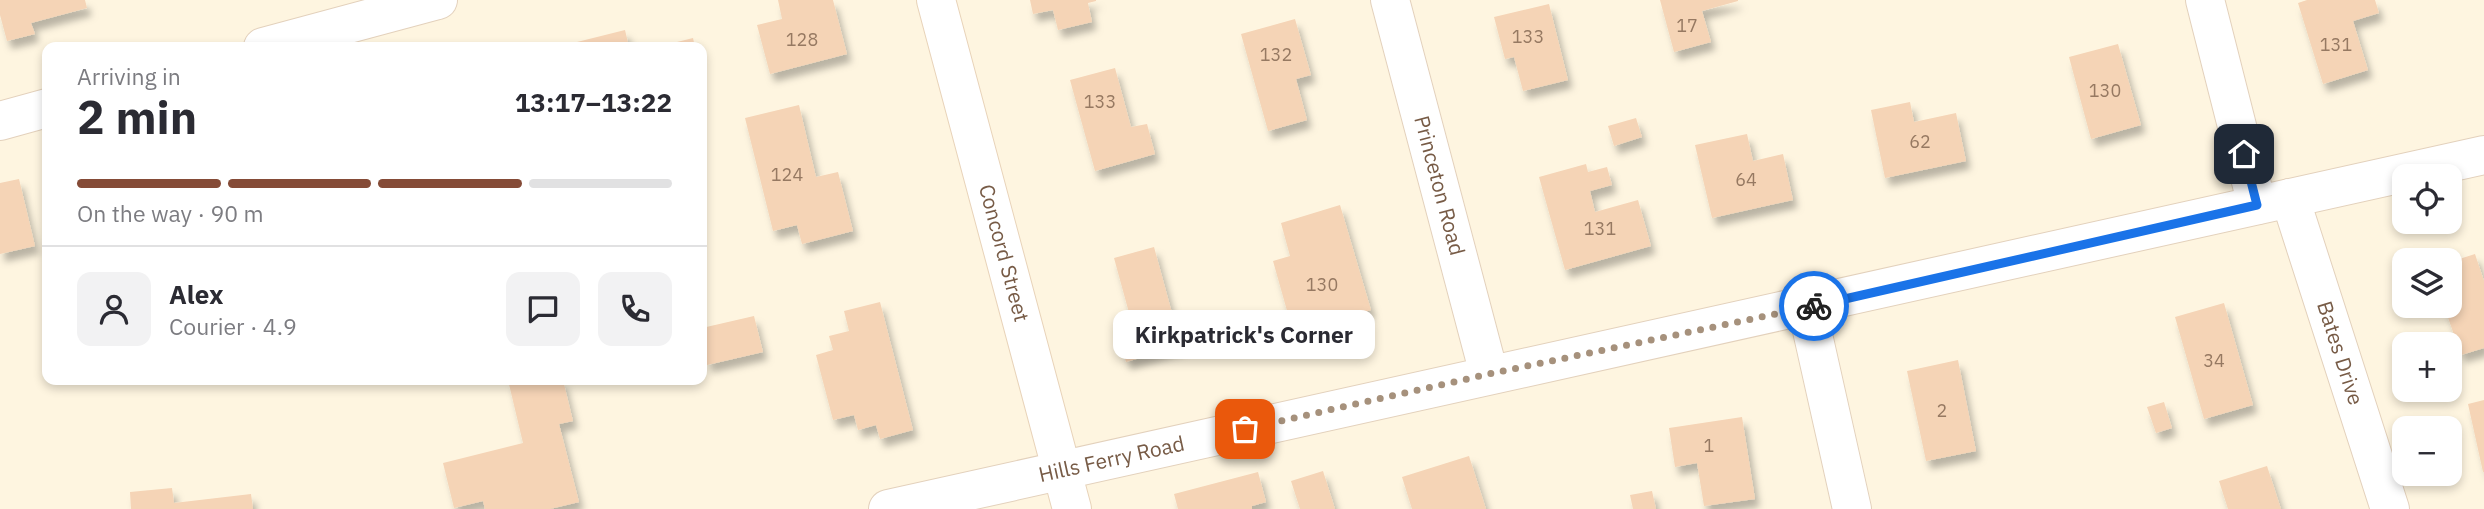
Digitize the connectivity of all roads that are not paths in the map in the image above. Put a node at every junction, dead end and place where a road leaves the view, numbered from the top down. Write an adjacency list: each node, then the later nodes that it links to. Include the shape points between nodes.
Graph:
1 (438, 0): 5 (street)
2 (936, 0): 12 (street, Concord Street)
3 (1390, 0): 11 (street, Princeton Road)
4 (2205, 0): 9 (street, Bates Drive)
5 (282, 42)
6 (42, 109): 7 (street)
7 (0, 121)
8 (2484, 155): 9 (street, Hills Ferry Road)
9 (2273, 202): 10 (street, Hills Ferry Road); 16 (street, Bates Drive)
10 (1807, 308): 11 (street, Hills Ferry Road); 15 (street)
11 (1489, 374): 12 (street, Hills Ferry Road)
12 (1063, 471): 13 (street, Hills Ferry Road); 14 (street, Concord Street)
13 (888, 509)
14 (1072, 509)
15 (1852, 509)
16 (2390, 509)

